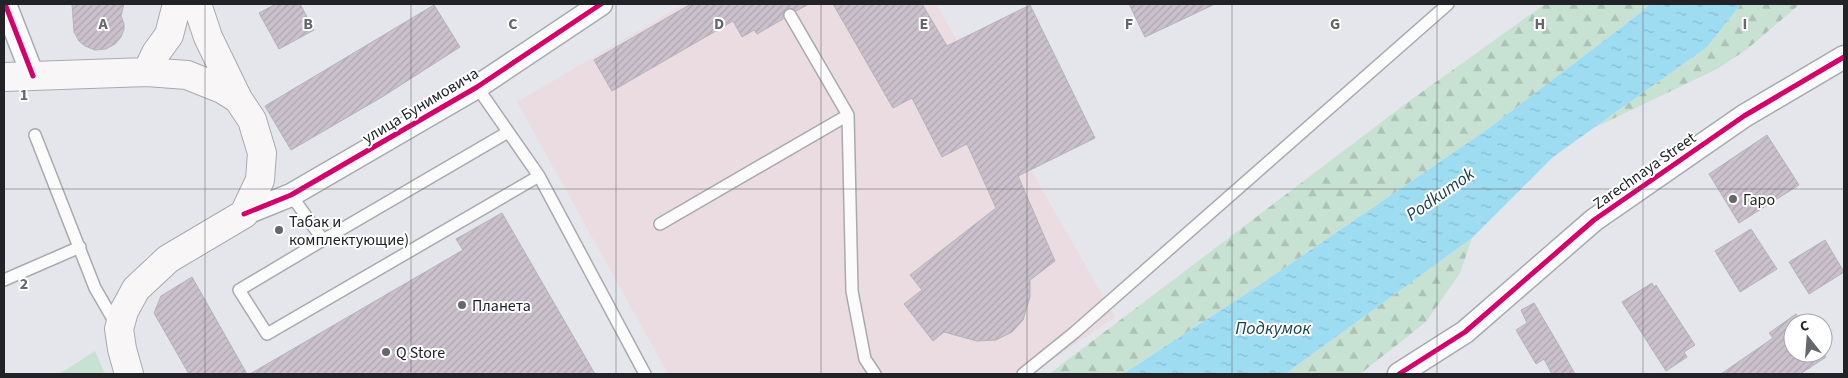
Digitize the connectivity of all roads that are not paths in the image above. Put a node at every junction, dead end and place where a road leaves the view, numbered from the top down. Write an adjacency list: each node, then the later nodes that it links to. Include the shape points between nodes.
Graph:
1 (4, 4): 9 (street)
2 (178, 4): 8 (main road, via 169,35)
3 (197, 4): 12 (main road, via 208,37)
4 (601, 4): 11 (street, улица Бунимовича)
5 (1448, 4): 28 (lane)
6 (790, 15): 13 (lane)
7 (1844, 57): 29 (street, Zarechnaya Street, via 1744,116 1594,220 1464,332)
8 (147, 72): 9 (main road); 12 (main road, via 187,75)
9 (32, 76): 10 (main road)
10 (4, 77)
11 (477, 87): 14 (lane); 17 (street, улица Бунимовича)
12 (238, 98): 18 (main road, via 252,120 262,153 260,180)
13 (848, 115): 19 (lane); 27 (lane, via 852,291 866,359)
14 (508, 132): 16 (lane); 20 (lane)
15 (35, 136): 21 (lane)
16 (539, 176): 20 (lane, via 267,334 240,290); 26 (lane)
17 (292, 195): 18 (street, улица Бунимовича); 20 (lane)
18 (244, 214): 23 (main road, via 168,259 136,289 124,311)
19 (660, 224)
20 (323, 240)
21 (80, 247): 22 (lane); 23 (lane, via 95,288)
22 (4, 280)
23 (120, 329): 24 (main road); 25 (main road)
24 (129, 374)
25 (143, 374)
26 (644, 374)
27 (875, 374)
28 (1023, 374)
29 (1399, 374)

